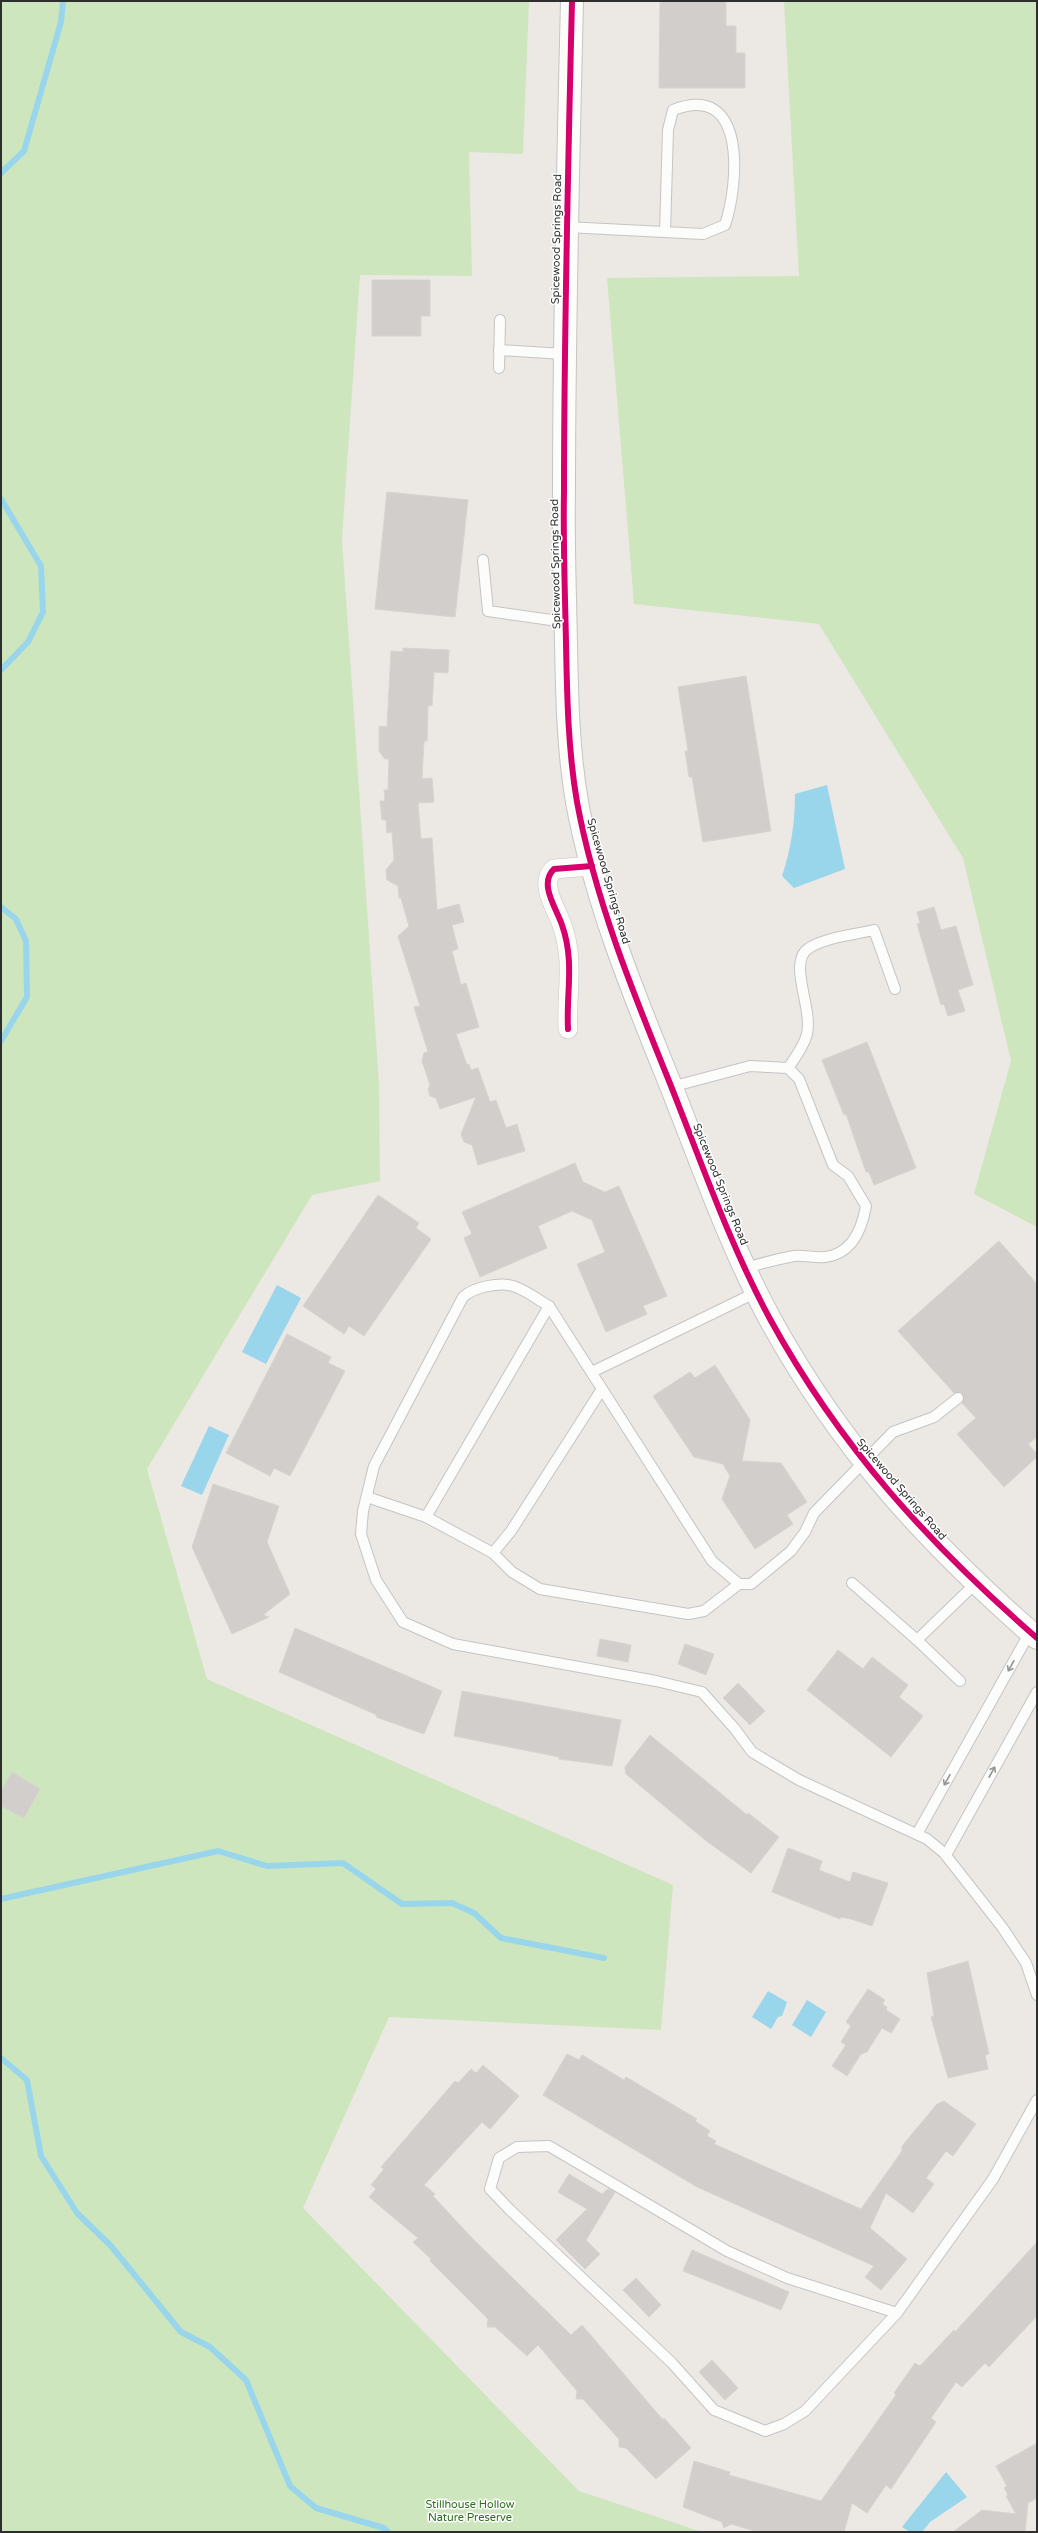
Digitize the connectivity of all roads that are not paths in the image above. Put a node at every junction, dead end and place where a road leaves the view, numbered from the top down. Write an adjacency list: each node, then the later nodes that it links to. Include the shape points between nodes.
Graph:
1 (572, 1): 2 (main road, Spicewood Springs Road)
2 (566, 227): 3 (lane); 6 (main road, Spicewood Springs Road)
3 (665, 232): 3 (lane, via 703,234 725,225 733,202 733,139 726,121 710,107 689,104 673,110 668,130)
4 (500, 320): 5 (lane)
5 (499, 350): 6 (lane); 7 (lane)
6 (564, 354): 9 (main road, Spicewood Springs Road)
7 (499, 368)
8 (483, 560): 9 (lane, via 488,612)
9 (565, 622): 10 (main road, Spicewood Springs Road, via 569,732 577,801)
10 (592, 866): 12 (street, via 554,869 547,884 563,926 570,963); 14 (main road, Spicewood Springs Road, via 610,930)
11 (895, 989): 13 (lane, via 874,930 821,942 808,948 800,956 798,969 808,1007 807,1035)
12 (568, 1029)
13 (788, 1068): 14 (lane, via 750,1066); 15 (lane, via 799,1079 833,1165 848,1176 866,1206 863,1224 856,1238 841,1252 825,1257 796,1256)
14 (671, 1087): 15 (main road, Spicewood Springs Road)
15 (746, 1268): 16 (main road, Spicewood Springs Road)
16 (757, 1292): 18 (lane); 21 (main road, Spicewood Springs Road, via 769,1318 813,1391)
17 (549, 1306): 18 (lane); 22 (lane, via 513,1286 482,1286 463,1297 374,1466); 23 (lane)
18 (592, 1372): 19 (lane)
19 (602, 1389): 24 (lane, via 511,1531); 26 (lane, via 712,1560)
20 (958, 1398): 21 (lane, via 934,1417 893,1432)
21 (863, 1462): 26 (lane, via 814,1513 805,1532 791,1551 751,1584); 27 (main road, Spicewood Springs Road, via 918,1526)
22 (366, 1497): 23 (lane); 32 (lane, via 361,1534 376,1580 403,1622 453,1644 656,1681 702,1692 735,1728 752,1752 799,1780)
23 (426, 1517): 24 (lane)
24 (493, 1553): 26 (lane, via 512,1572 540,1589 688,1614 704,1611)
25 (852, 1583): 29 (lane)
26 (739, 1584)
27 (975, 1584): 28 (main road, Spicewood Springs Road); 29 (lane)
28 (1033, 1635): 32 (lane, one-way to 32)
29 (917, 1640): 30 (lane)
30 (960, 1681)
31 (1037, 1692): 33 (lane, one-way to 31)
32 (917, 1834): 33 (lane)
33 (946, 1855): 34 (lane, via 1002,1927 1026,1963)
34 (1037, 1996)
35 (1037, 2100): 36 (lane, via 993,2179)
36 (896, 2313): 36 (lane, via 805,2410 784,2424 765,2431 714,2410 672,2363 510,2210 490,2189 499,2158 517,2147 549,2146 727,2252 787,2278)

